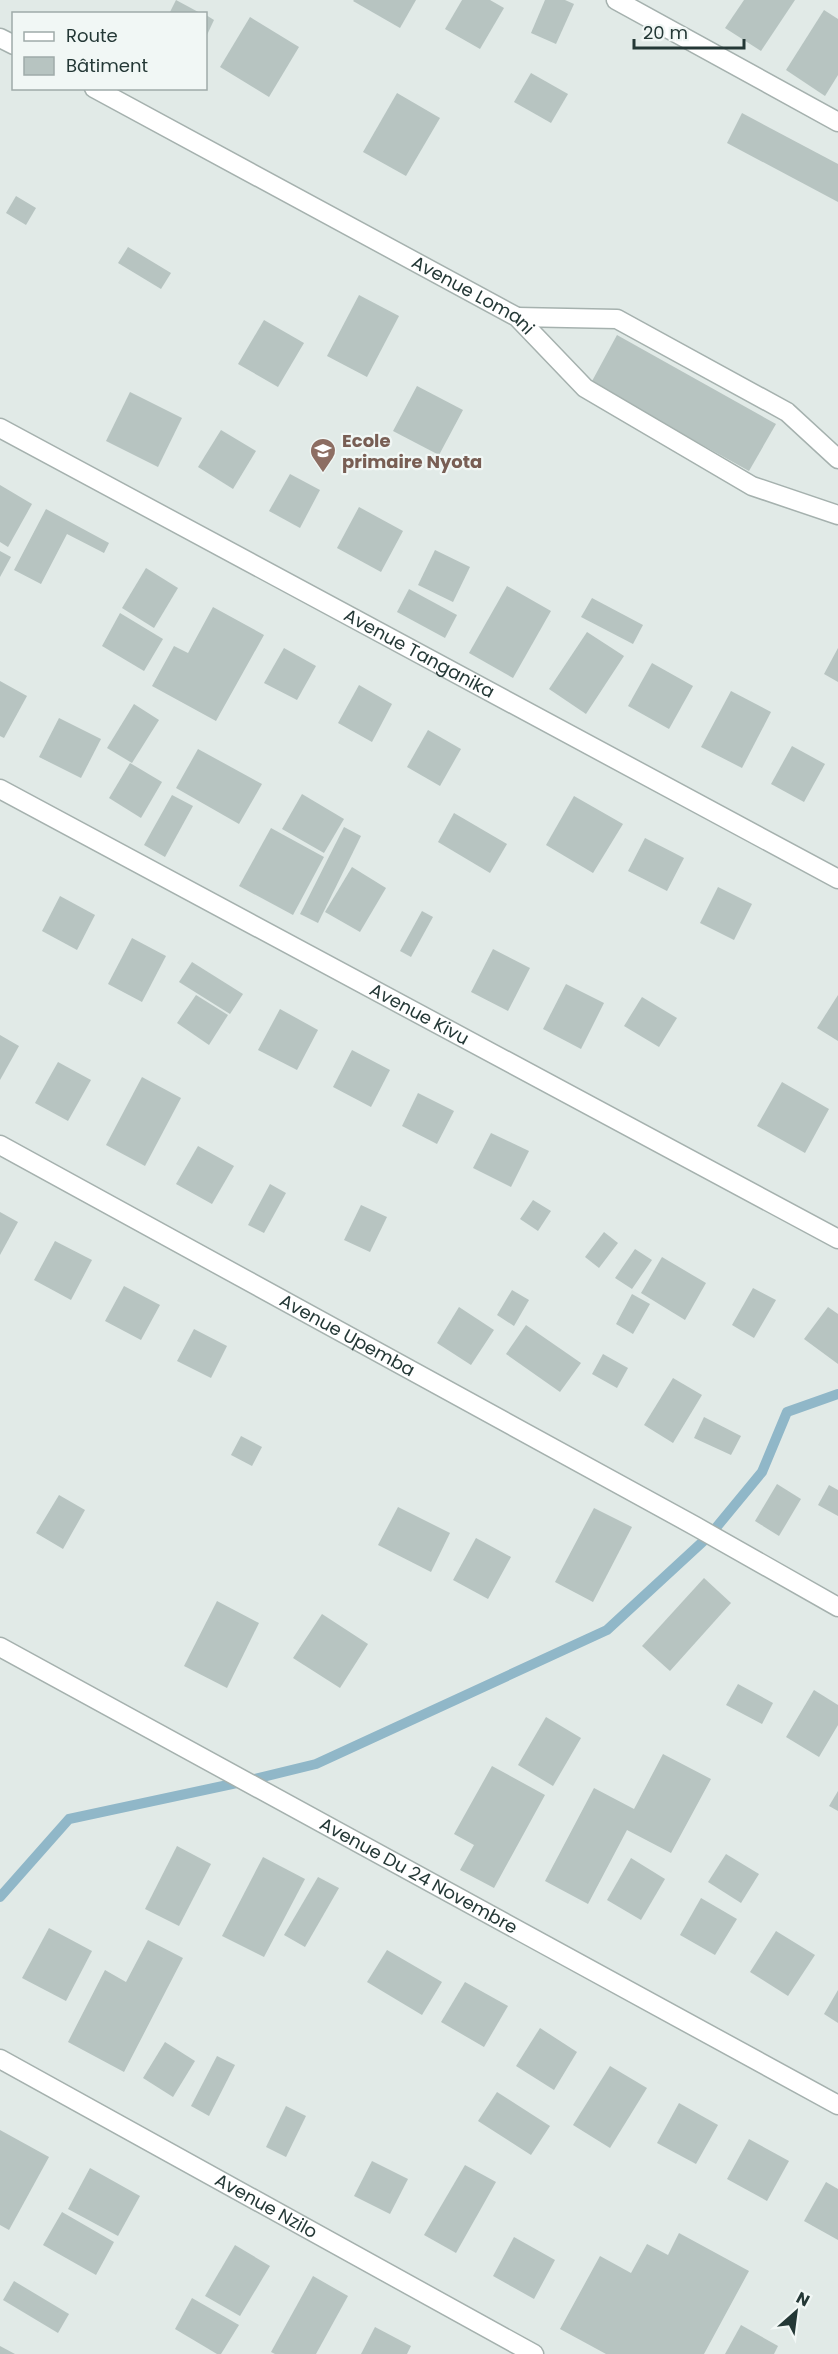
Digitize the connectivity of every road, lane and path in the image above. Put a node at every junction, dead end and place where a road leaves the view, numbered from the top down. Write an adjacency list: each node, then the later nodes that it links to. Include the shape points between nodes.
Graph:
1 (616, 0): 3 (street)
2 (98, 90): 4 (street, Avenue Lomani)
3 (838, 123)
4 (517, 317): 6 (street, via 617,319 787,412); 7 (street, Avenue Lomani, via 585,388 752,486)
5 (0, 428): 9 (street, Avenue Tanganika)
6 (838, 459)
7 (838, 515)
8 (0, 789): 11 (street, Avenue Kivu)
9 (838, 879)
10 (0, 1145): 12 (street, Avenue Upemba)
11 (838, 1239)
12 (838, 1607)
13 (0, 1647): 15 (street, Avenue Du 24 Novembre)
14 (0, 2059): 16 (street, Avenue Nzilo)
15 (838, 2105)
16 (534, 2354)

